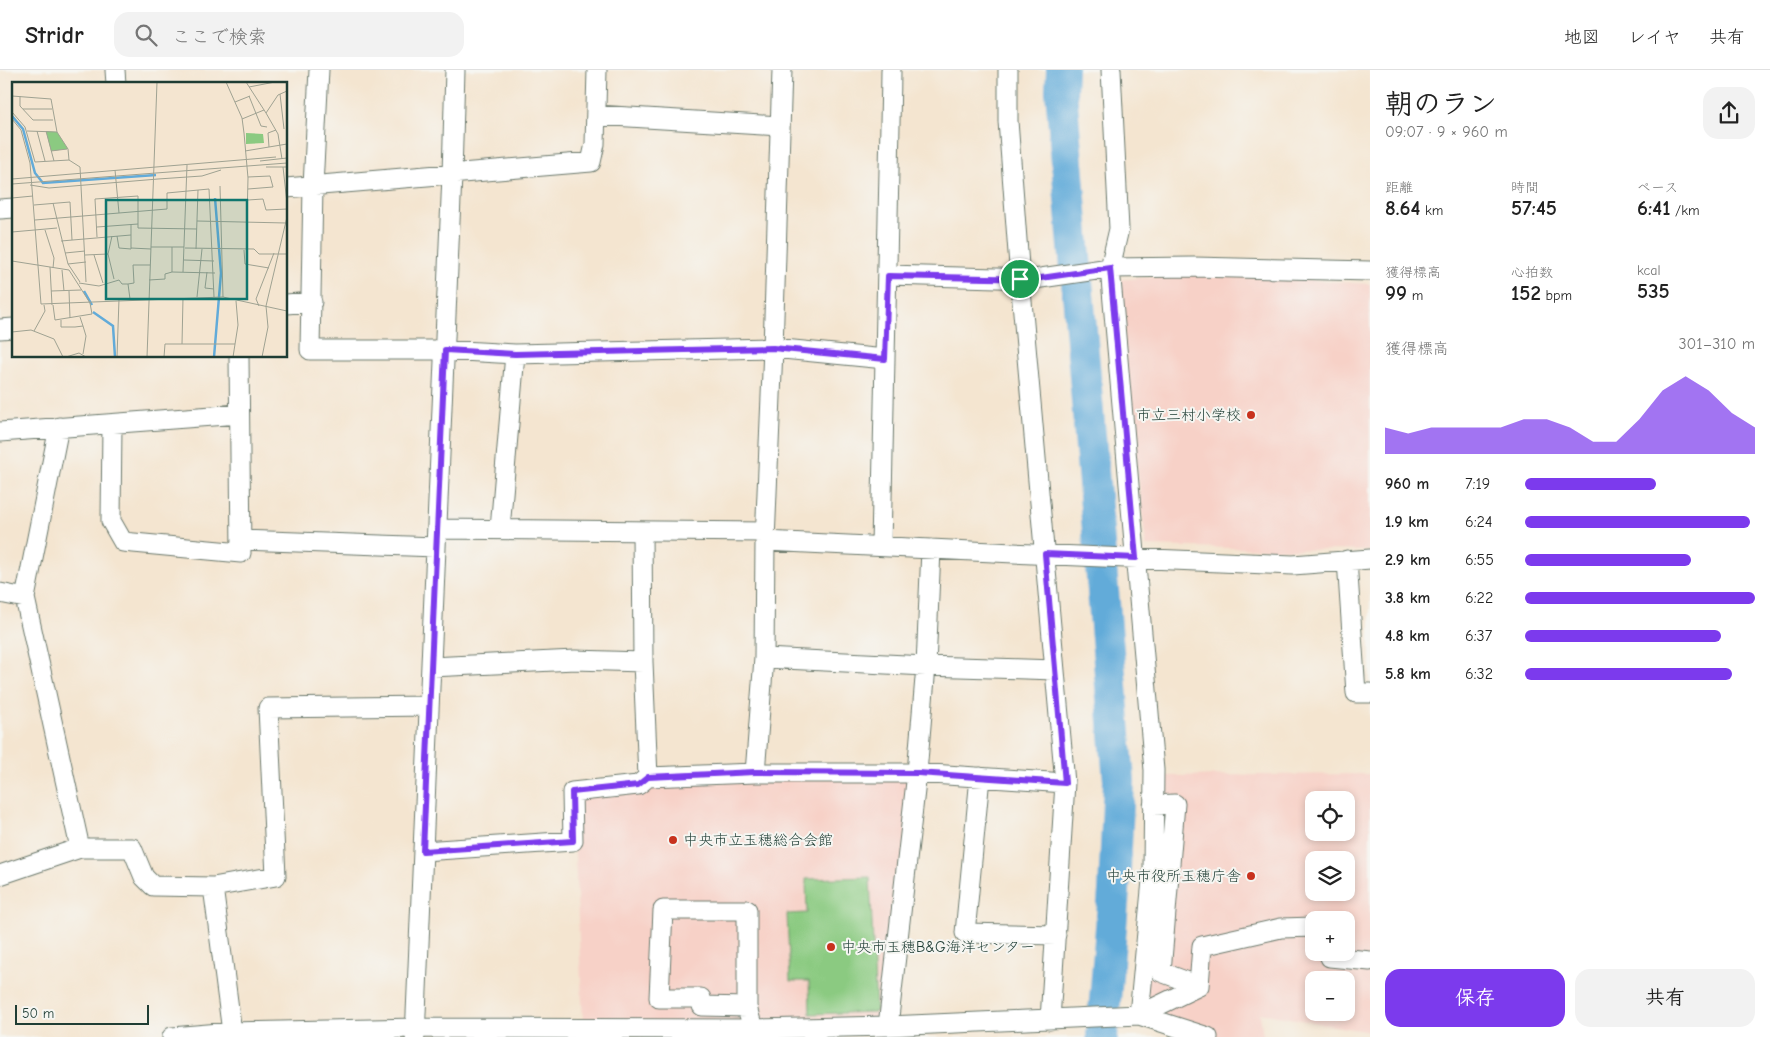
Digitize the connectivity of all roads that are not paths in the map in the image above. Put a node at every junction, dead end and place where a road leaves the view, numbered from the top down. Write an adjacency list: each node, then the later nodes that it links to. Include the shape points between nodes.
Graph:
1 (319, 70): 11 (street)
2 (455, 70): 10 (street)
3 (597, 70): 8 (street)
4 (782, 70): 9 (street)
5 (891, 70): 15 (street)
6 (1008, 70): 16 (street, via 1008,122)
7 (1111, 70): 13 (street, via 1119,229)
8 (596, 115): 9 (street); 10 (street, via 591,162)
9 (780, 126): 19 (street)
10 (452, 175): 11 (street); 20 (street)
11 (313, 186): 12 (street); 17 (street)
12 (288, 188)
13 (1102, 270): 14 (street, via 1194,267); 16 (street); 36 (street)
14 (1370, 271)
15 (888, 276): 16 (street); 23 (street)
16 (1020, 279): 35 (street)
17 (312, 302): 18 (street); 20 (street, via 310,350)
18 (288, 304)
19 (773, 348): 21 (street); 23 (street); 30 (street)
20 (445, 350): 21 (street); 31 (street)
21 (515, 354): 28 (street)
22 (240, 358): 24 (street)
23 (885, 359): 33 (street)
24 (239, 414): 25 (street); 32 (street)
25 (112, 424): 26 (street); 32 (street, via 111,521 123,542 241,553)
26 (58, 427): 27 (street); 40 (street)
27 (0, 432)
28 (500, 529): 29 (street); 31 (street)
29 (642, 531): 30 (street); 42 (street)
30 (765, 536): 33 (street); 41 (street)
31 (436, 538): 32 (street); 44 (street)
32 (241, 540)
33 (881, 546): 34 (street)
34 (931, 549): 35 (street); 43 (street)
35 (1045, 554): 36 (street); 45 (street)
36 (1136, 558): 38 (street, via 1293,564); 53 (street, via 1154,770)
37 (1370, 558): 38 (street)
38 (1347, 560): 46 (street, via 1356,693)
39 (0, 593): 40 (street)
40 (25, 598): 54 (street)
41 (764, 658): 43 (street); 48 (street)
42 (643, 662): 44 (street, via 575,660); 50 (street)
43 (926, 666): 45 (street); 49 (street)
44 (431, 667): 47 (street)
45 (1055, 670): 52 (street)
46 (1370, 693)
47 (429, 706): 55 (street); 57 (street, via 268,708 276,876)
48 (755, 772): 49 (street); 50 (street)
49 (918, 773): 51 (street); 66 (street)
50 (648, 777): 55 (street, via 638,785 572,792 573,841)
51 (980, 777): 52 (street); 59 (street, via 966,933)
52 (1065, 783): 59 (street)
53 (1153, 805): 62 (street, via 1175,804 1161,972); 64 (street, via 1153,870)
54 (80, 848): 56 (street); 57 (street, via 132,848 144,877 153,886)
55 (423, 851): 68 (street)
56 (0, 875)
57 (213, 887): 67 (street)
58 (1305, 927): 62 (street, via 1281,928 1202,946)
59 (1056, 935): 65 (street)
60 (1355, 960): 61 (street)
61 (1370, 961)
62 (1199, 986): 64 (street)
63 (747, 1007): 63 (street, via 702,1006 701,998 659,998 664,910 747,910); 69 (street)
64 (1139, 1015): 65 (street); 71 (street)
65 (1050, 1020): 66 (street)
66 (888, 1026): 69 (street)
67 (232, 1032): 68 (street); 70 (street)
68 (415, 1033): 69 (street)
69 (753, 1033)
70 (172, 1037)
71 (1208, 1037)

